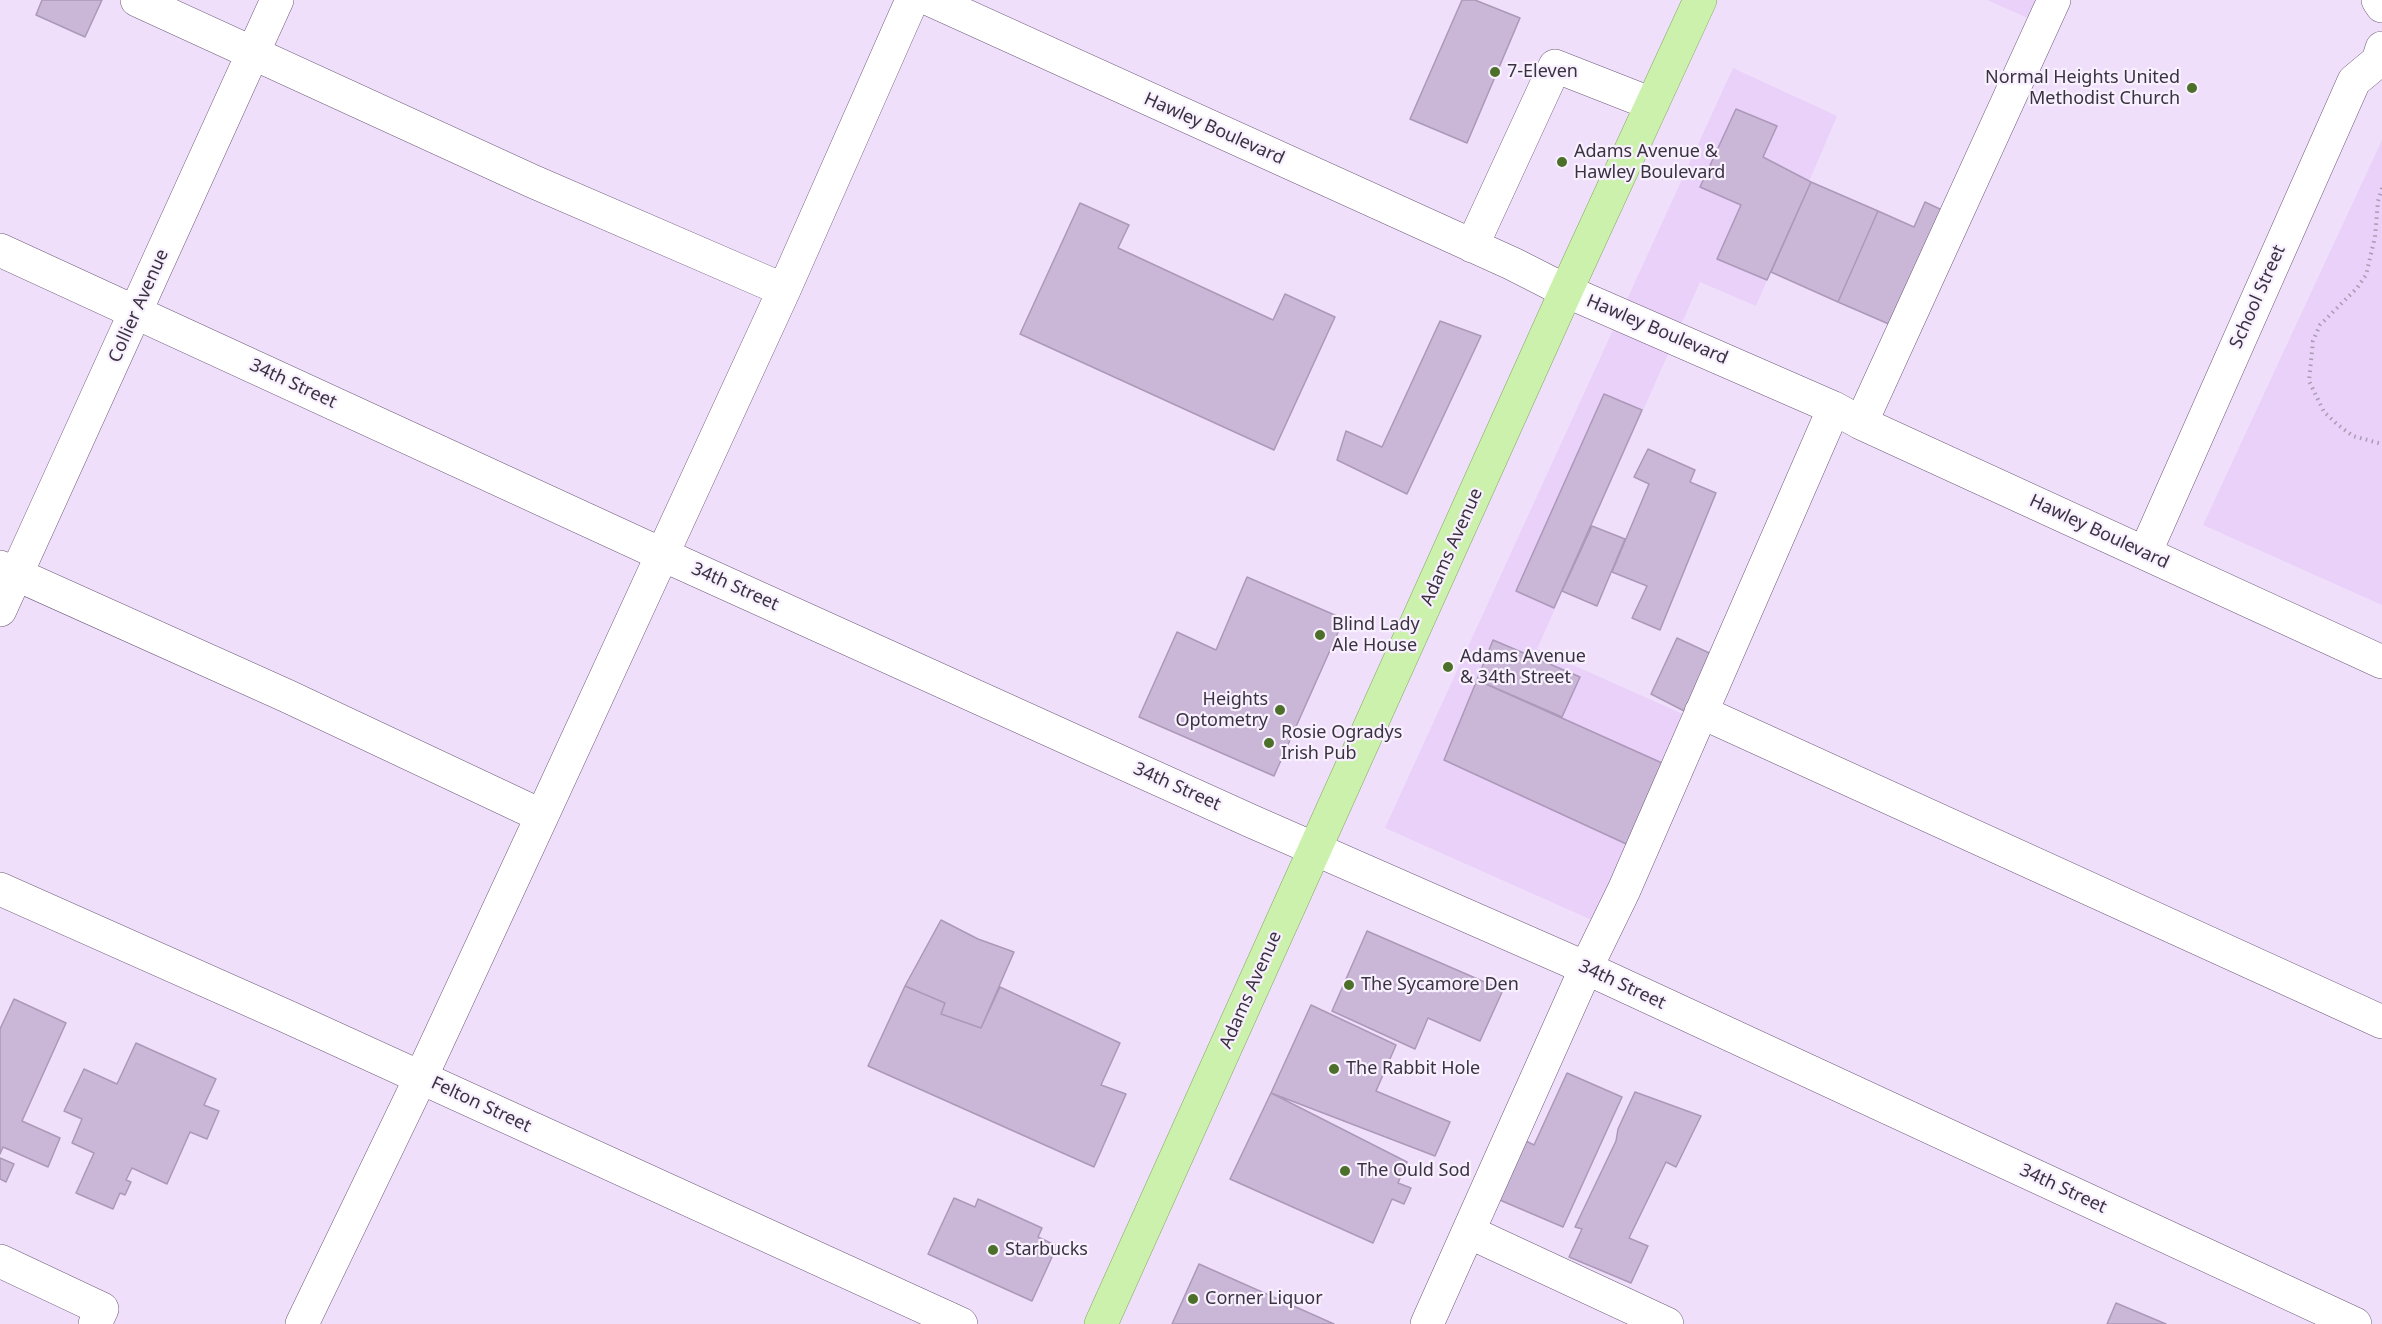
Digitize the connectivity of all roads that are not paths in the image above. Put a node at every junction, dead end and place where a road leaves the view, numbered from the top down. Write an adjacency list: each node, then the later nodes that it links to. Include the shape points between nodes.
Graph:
1 (137, 0): 10 (street)
2 (277, 0): 10 (street, Collier Avenue)
3 (912, 0): 14 (street)
4 (931, 0): 12 (street, Hawley Boulevard)
5 (1700, 0): 11 (main road, Adams Avenue)
6 (2054, 0): 17 (street)
7 (2378, 0): 8 (street)
8 (2382, 6)
9 (2382, 48): 18 (street, School Street, via 2378,61 2354,81)
10 (252, 53): 14 (street); 16 (street, Collier Avenue)
11 (1652, 104): 12 (street, via 1555,66); 15 (main road, Adams Avenue)
12 (1472, 246): 15 (street, Hawley Boulevard)
13 (0, 250): 16 (street, 34th Street)
14 (784, 290): 19 (street)
15 (1566, 291): 17 (street, Hawley Boulevard); 25 (main road, Adams Avenue)
16 (137, 312): 19 (street, 34th Street); 20 (street, Collier Avenue)
17 (1848, 415): 18 (street, Hawley Boulevard); 23 (street)
18 (2145, 553): 22 (street, Hawley Boulevard)
19 (661, 554): 24 (street); 25 (street, 34th Street)
20 (8, 570): 21 (street, Collier Avenue); 24 (street)
21 (0, 610)
22 (2382, 662)
23 (1701, 712): 27 (street); 28 (street)
24 (542, 816): 29 (street)
25 (1315, 849): 27 (street, 34th Street); 35 (main road, Adams Avenue)
26 (0, 889): 29 (street, Felton Street)
27 (1586, 968): 30 (street); 38 (street, 34th Street)
28 (2382, 1022)
29 (421, 1077): 33 (street); 34 (street, Felton Street)
30 (1469, 1232): 36 (street); 37 (street)
31 (0, 1261): 32 (street, via 102,1309)
32 (95, 1324)
33 (302, 1324)
34 (961, 1324)
35 (1101, 1324)
36 (1427, 1324)
37 (1667, 1324)
38 (2355, 1324)

